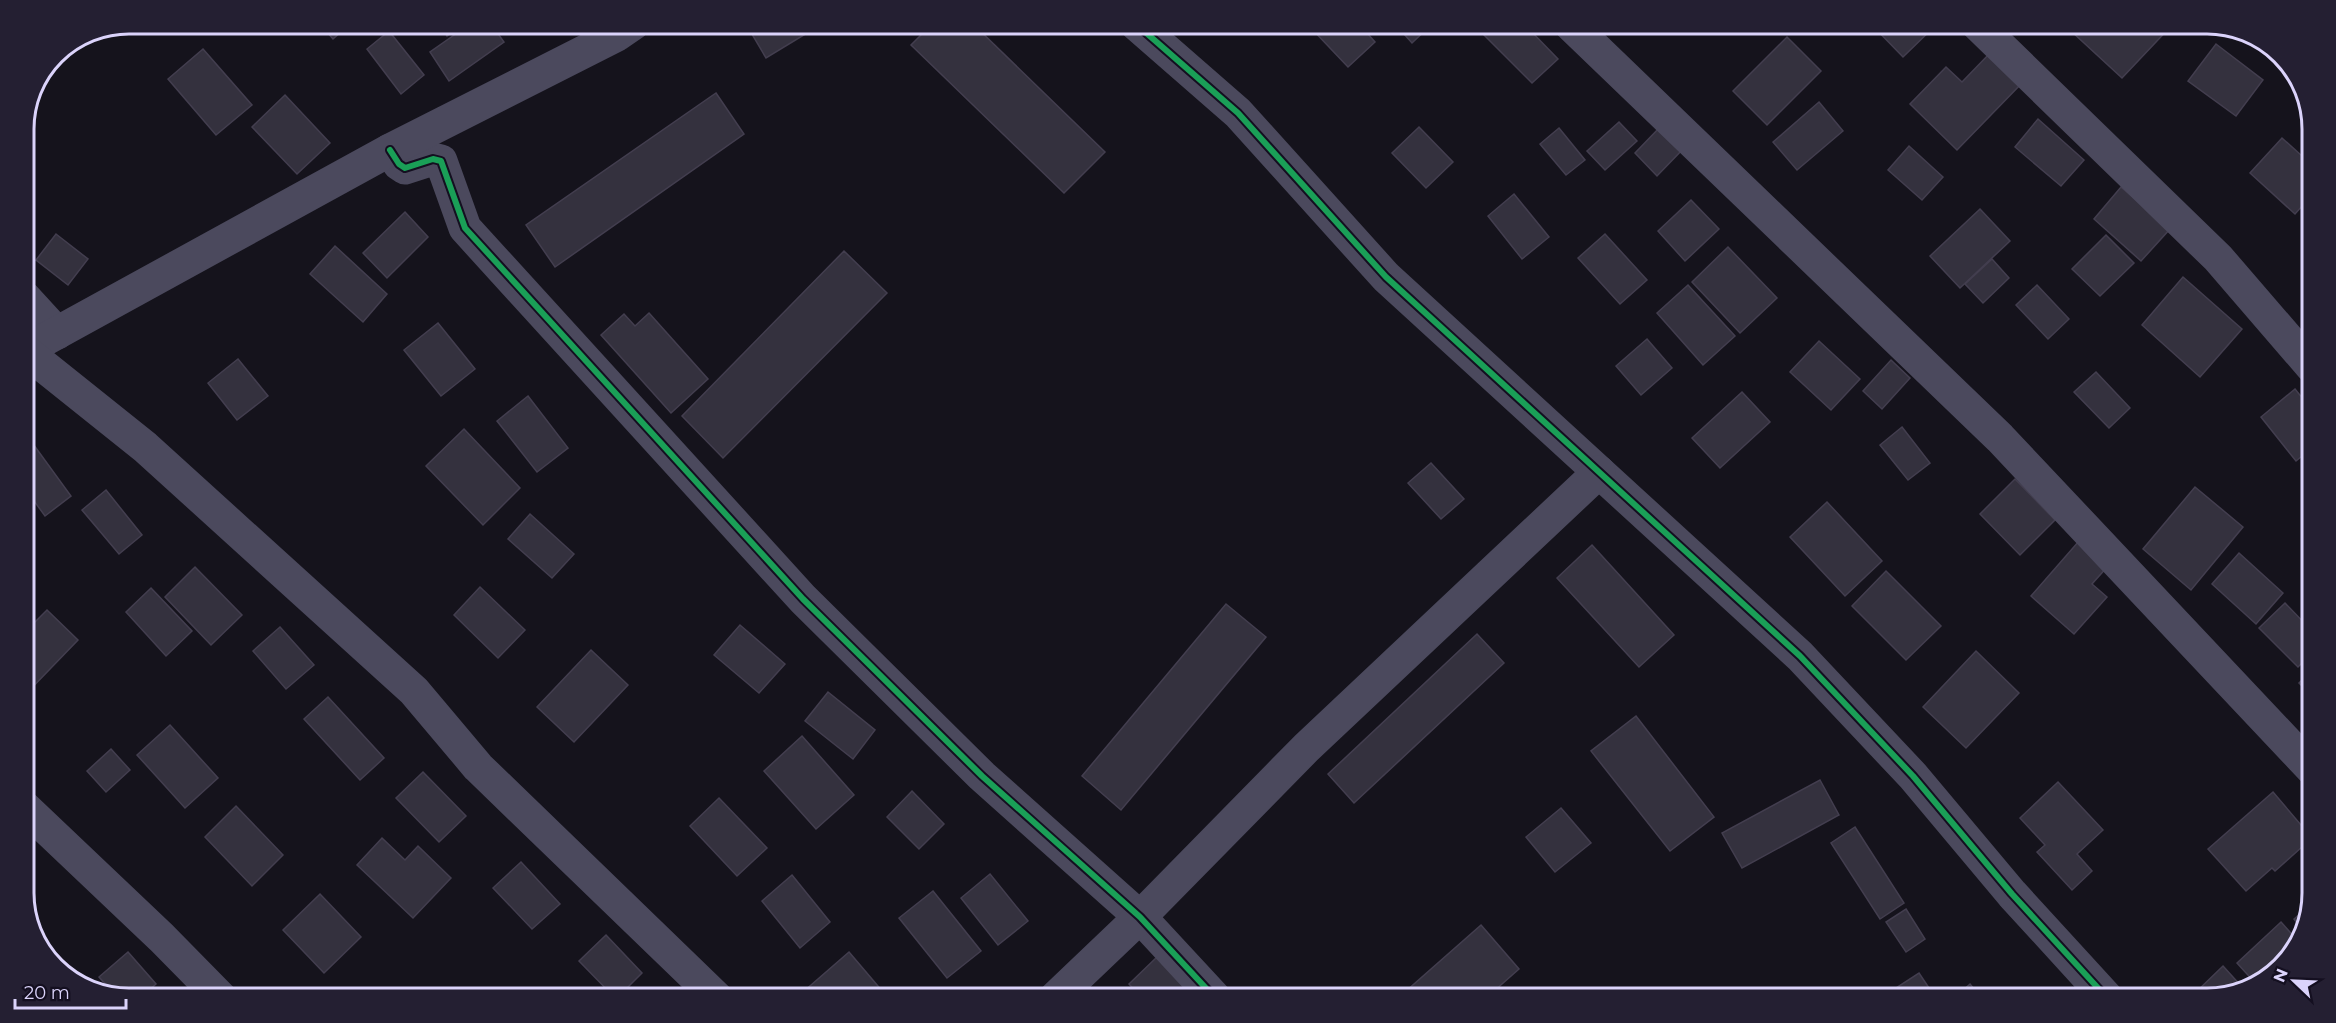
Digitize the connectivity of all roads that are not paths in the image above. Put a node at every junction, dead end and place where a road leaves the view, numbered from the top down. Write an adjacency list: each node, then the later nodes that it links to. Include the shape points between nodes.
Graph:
1 (608, 34): 5 (street)
2 (1147, 34): 11 (street, via 1238,113 1386,277)
3 (1580, 34): 12 (street, via 2000,438)
4 (1987, 34): 9 (street, via 2218,258)
5 (390, 150): 7 (street); 14 (street, via 405,168 433,159 441,161 465,228 788,582 982,776)
6 (35, 309): 7 (street)
7 (57, 333): 8 (street)
8 (35, 345)
9 (2301, 355)
10 (35, 359): 16 (street, via 145,447 414,691 478,767)
11 (1599, 472): 14 (street, via 1306,748); 19 (street, via 1800,656 1913,776)
12 (2302, 759)
13 (35, 817): 15 (street)
14 (1140, 917): 17 (street); 18 (street)
15 (211, 988)
16 (707, 988)
17 (1066, 988)
18 (1206, 988)
19 (2098, 988)

